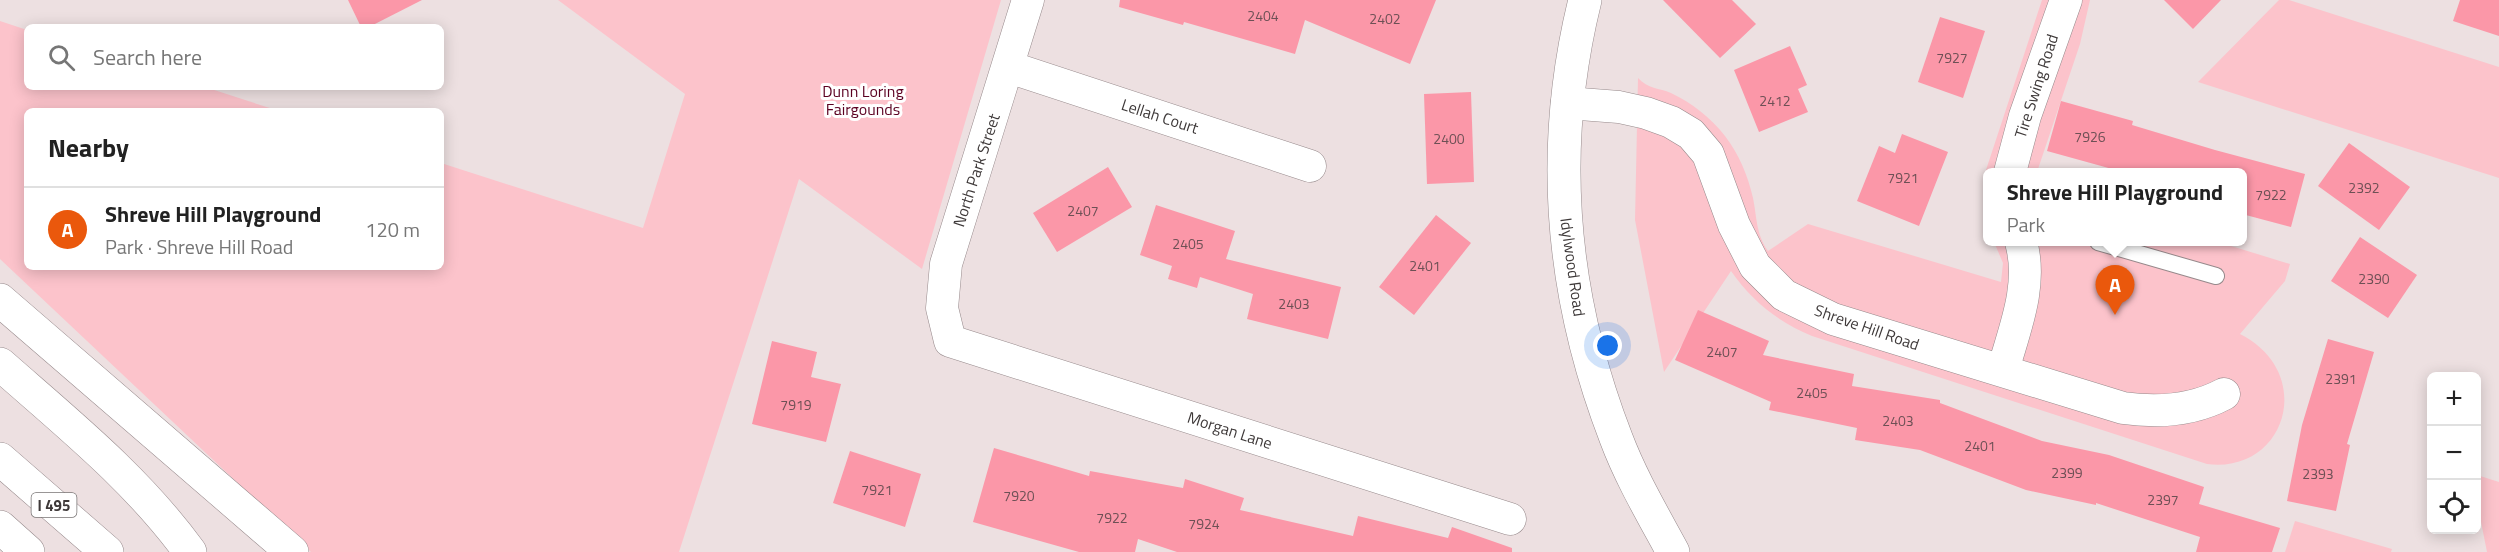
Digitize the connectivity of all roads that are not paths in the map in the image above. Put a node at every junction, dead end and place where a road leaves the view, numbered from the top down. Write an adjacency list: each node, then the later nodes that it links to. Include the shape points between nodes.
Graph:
1 (1028, 0): 4 (street, North Park Street)
2 (1585, 0): 5 (main road, Idylwood Road)
3 (2066, 0): 7 (street, Tire Swing Road, via 2028,105)
4 (1009, 67): 6 (street, Lellah Court); 12 (street, North Park Street, via 944,275 942,308)
5 (1567, 103): 14 (street, Shreve Hill Road, via 1646,113 1691,134 1708,154 1734,225 1755,266 1784,295 1833,319); 23 (main road, Idylwood Road, via 1563,179 1575,300 1592,370 1616,439)
6 (1310, 166)
7 (2011, 168)
8 (2022, 246): 14 (street, via 2026,260 2024,294)
9 (2112, 246): 10 (lane)
10 (2216, 276)
11 (0, 300): 22 (main road)
12 (950, 341): 17 (street, Morgan Lane)
13 (0, 364): 21 (main road, via 113,464)
14 (2003, 370): 15 (street, Shreve Hill Road, via 2141,411 2189,408)
15 (2224, 394)
16 (0, 459): 20 (main road, I 495)
17 (1510, 519)
18 (0, 527): 19 (main road)
19 (28, 552)
20 (107, 552)
21 (190, 552)
22 (292, 552)
23 (1673, 552)

